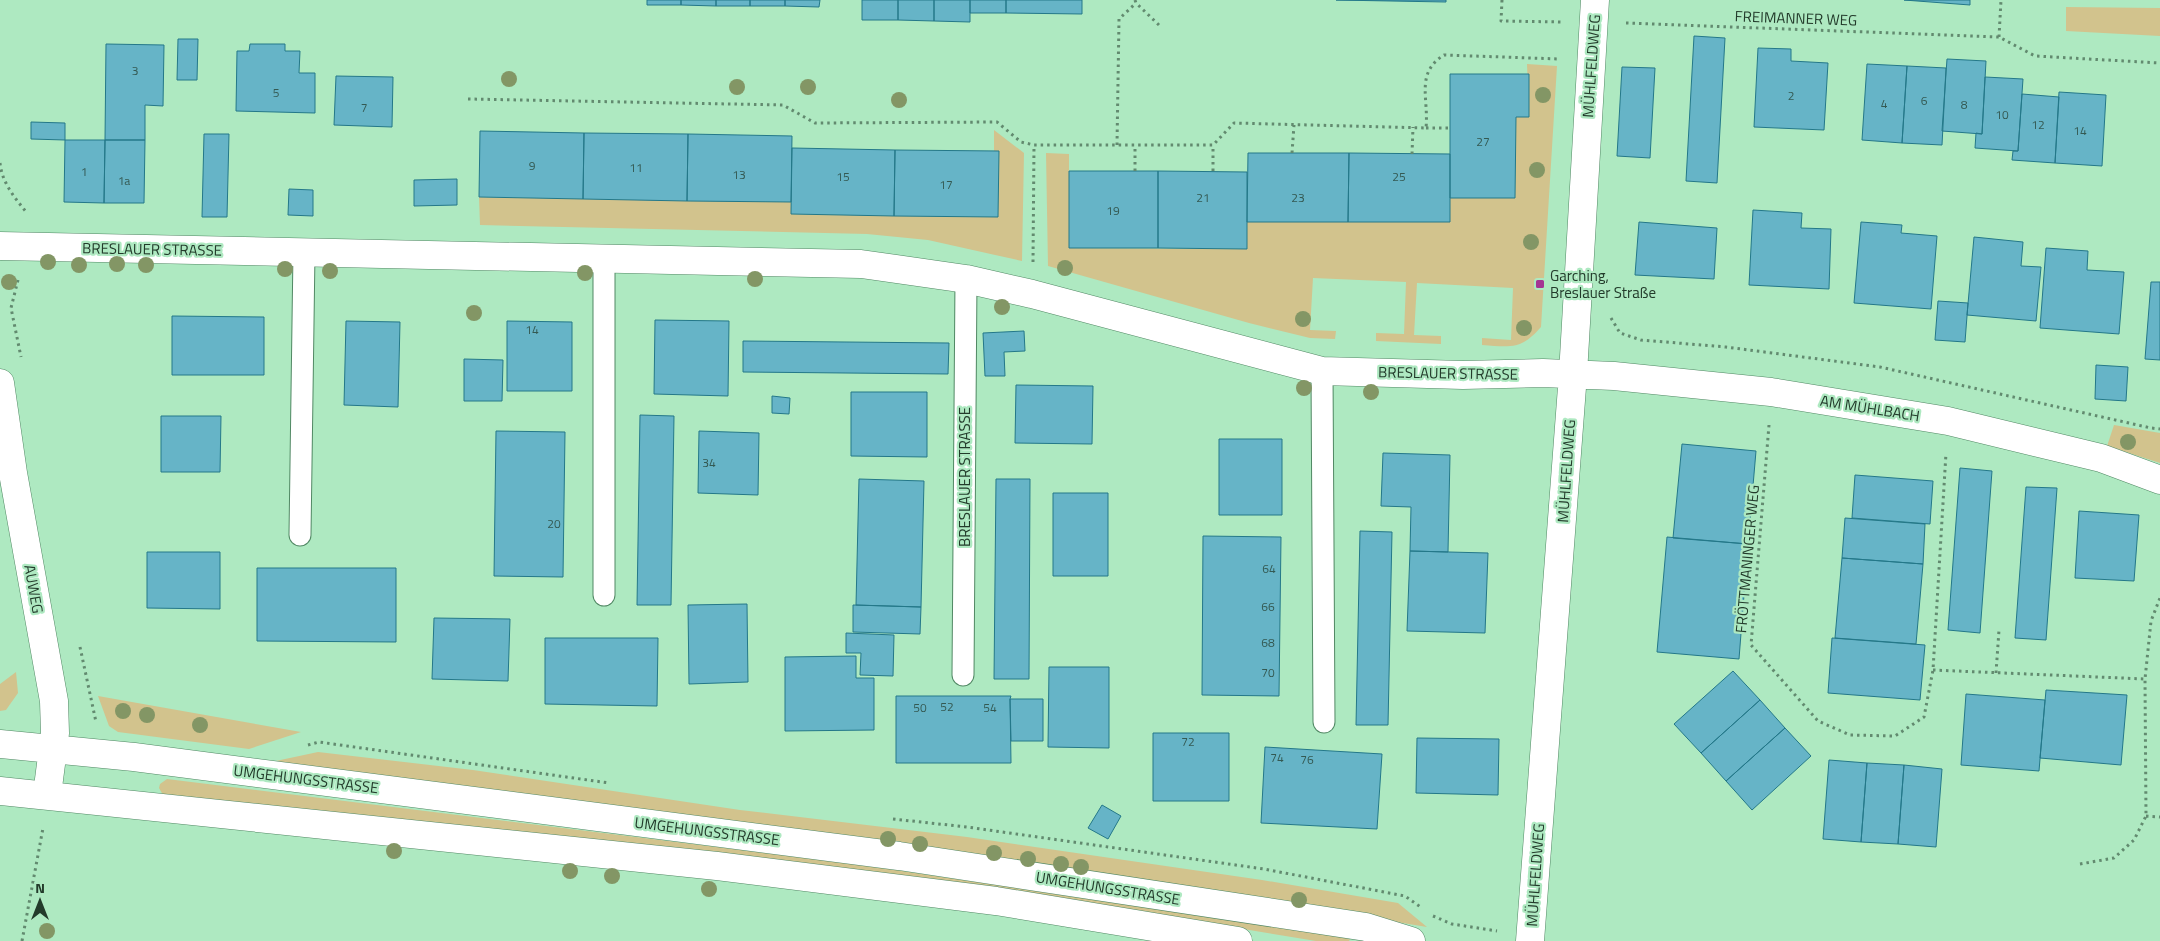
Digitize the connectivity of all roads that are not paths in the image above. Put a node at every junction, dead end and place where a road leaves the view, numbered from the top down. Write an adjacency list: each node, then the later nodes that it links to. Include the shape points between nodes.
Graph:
1 (1594, 11): 7 (street, MÜHLFELDWEG)
2 (0, 246): 3 (street, BRESLAUER STRASSE)
3 (304, 252): 4 (street, BRESLAUER STRASSE); 11 (lane)
4 (604, 258): 5 (street, BRESLAUER STRASSE, via 861,264); 12 (lane)
5 (966, 279): 6 (street, BRESLAUER STRASSE); 13 (lane, BRESLAUER STRASSE)
6 (1322, 372): 7 (street, BRESLAUER STRASSE); 14 (lane)
7 (1573, 374): 10 (street, AM MÜHLBACH, via 1772,392 1948,420 2101,458); 21 (street, MÜHLFELDWEG)
8 (0, 383): 9 (street, AUWEG)
9 (7, 472): 16 (street, AUWEG, via 54,701)
10 (2160, 480)
11 (300, 534)
12 (604, 594)
13 (963, 675)
14 (1324, 722)
15 (0, 744): 16 (street, UMGEHUNGSSTRASSE)
16 (53, 750): 18 (street, AUWEG); 20 (street, UMGEHUNGSSTRASSE, via 153,759 899,856 1366,927)
17 (0, 791): 18 (street, UMGEHUNGSSTRASSE)
18 (47, 795): 19 (street, UMGEHUNGSSTRASSE, via 717,866 996,901)
19 (1238, 941)
20 (1411, 941)
21 (1530, 941)

